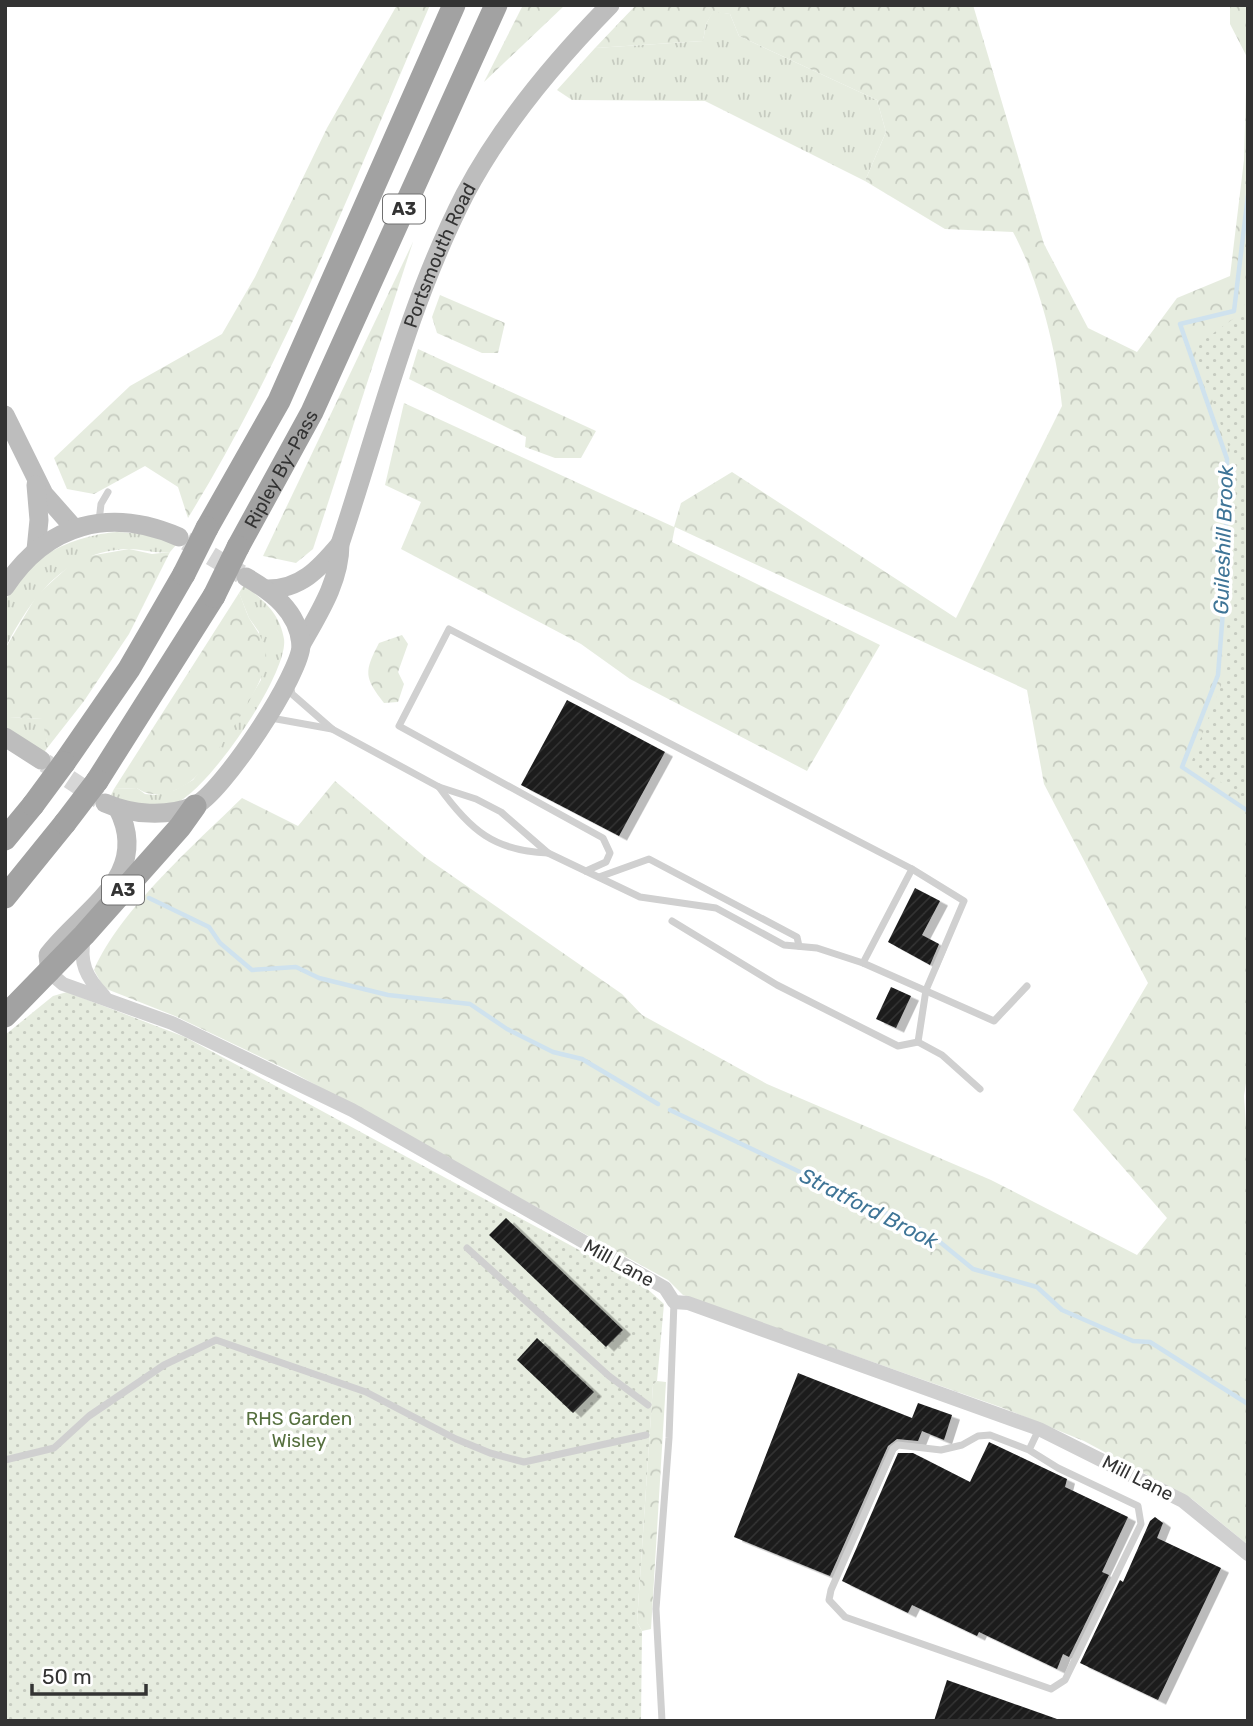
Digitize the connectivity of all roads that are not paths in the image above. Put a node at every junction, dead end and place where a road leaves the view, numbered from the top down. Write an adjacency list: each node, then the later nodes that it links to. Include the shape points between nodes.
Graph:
1 (454, 5): 21 (highway, Ripley By-Pass / A3, bridge, via 279,401 129,669)
2 (496, 5): 29 (highway, Ripley By-Pass / A3, bridge, via 312,412 214,596 97,781)
3 (610, 5): 10 (main road, Portsmouth Road, via 516,114 466,193 407,333)
4 (5, 415): 5 (main road)
5 (33, 475): 8 (main road); 11 (main road, via 39,520)
6 (108, 492): 7 (lane)
7 (99, 523): 8 (main road); 9 (main road, via 158,528)
8 (74, 528): 11 (main road)
9 (179, 537)
10 (340, 544): 15 (main road, Portsmouth Road, via 297,585); 16 (main road, Portsmouth Road, via 340,564)
11 (36, 550): 12 (main road)
12 (12, 569): 14 (main road)
13 (246, 577): 15 (main road)
14 (5, 587)
15 (266, 589): 16 (main road, via 293,619)
16 (301, 645): 17 (main road, Portsmouth Road, via 299,662)
17 (289, 680): 18 (main road, Portsmouth Road); 19 (lane, via 292,694)
18 (265, 718): 19 (lane); 23 (main road, Portsmouth Road, via 214,791)
19 (332, 729): 22 (lane)
20 (5, 737): 21 (main road)
21 (53, 761): 24 (highway, Ripley By-Pass / A3, bridge, via 33,805)
22 (439, 787): 25 (lane, via 510,816); 25 (lane, via 462,819 484,837 522,852)
23 (195, 806): 31 (highway, A3); 34 (main road, via 149,813 111,806 128,832 124,867 48,955)
24 (5, 839)
25 (548, 853): 27 (lane)
26 (912, 869): 27 (lane, via 449,629 399,726 603,838 610,853 606,862); 33 (lane); 36 (lane, via 964,901)
27 (586, 871): 28 (lane)
28 (599, 877): 32 (lane, via 640,897 716,908 783,945); 32 (lane, via 649,859 797,937)
29 (5, 897)
30 (673, 920): 39 (lane, via 778,985 898,1046)
31 (84, 936): 34 (highway, A3); 37 (street, via 84,970)
32 (799, 946): 33 (lane)
33 (863, 963): 36 (lane)
34 (50, 973): 37 (street, Mill Lane, via 63,984); 38 (highway, A3)
35 (1027, 986): 36 (lane, via 994,1021)
36 (926, 990): 39 (lane)
37 (108, 1000): 42 (street, Mill Lane, via 172,1023 352,1110 665,1288)
38 (5, 1016)
39 (918, 1042): 40 (lane, via 942,1055)
40 (981, 1089)
41 (467, 1248): 43 (lane, via 609,1376)
42 (674, 1302): 44 (street, Mill Lane, via 772,1331); 49 (lane, via 656,1609)
43 (649, 1405)
44 (1039, 1429): 46 (lane); 48 (street, Mill Lane, via 1183,1501)
45 (646, 1435): 47 (lane, via 524,1462 456,1439 366,1392 216,1340 164,1365 89,1416 54,1448)
46 (1029, 1450): 46 (lane, via 1138,1506 1142,1516 1065,1680 1051,1689 845,1617 835,1609 829,1600 831,1590 898,1445 941,1450 990,1435)
47 (5, 1460)
48 (1248, 1554)
49 (662, 1721)

